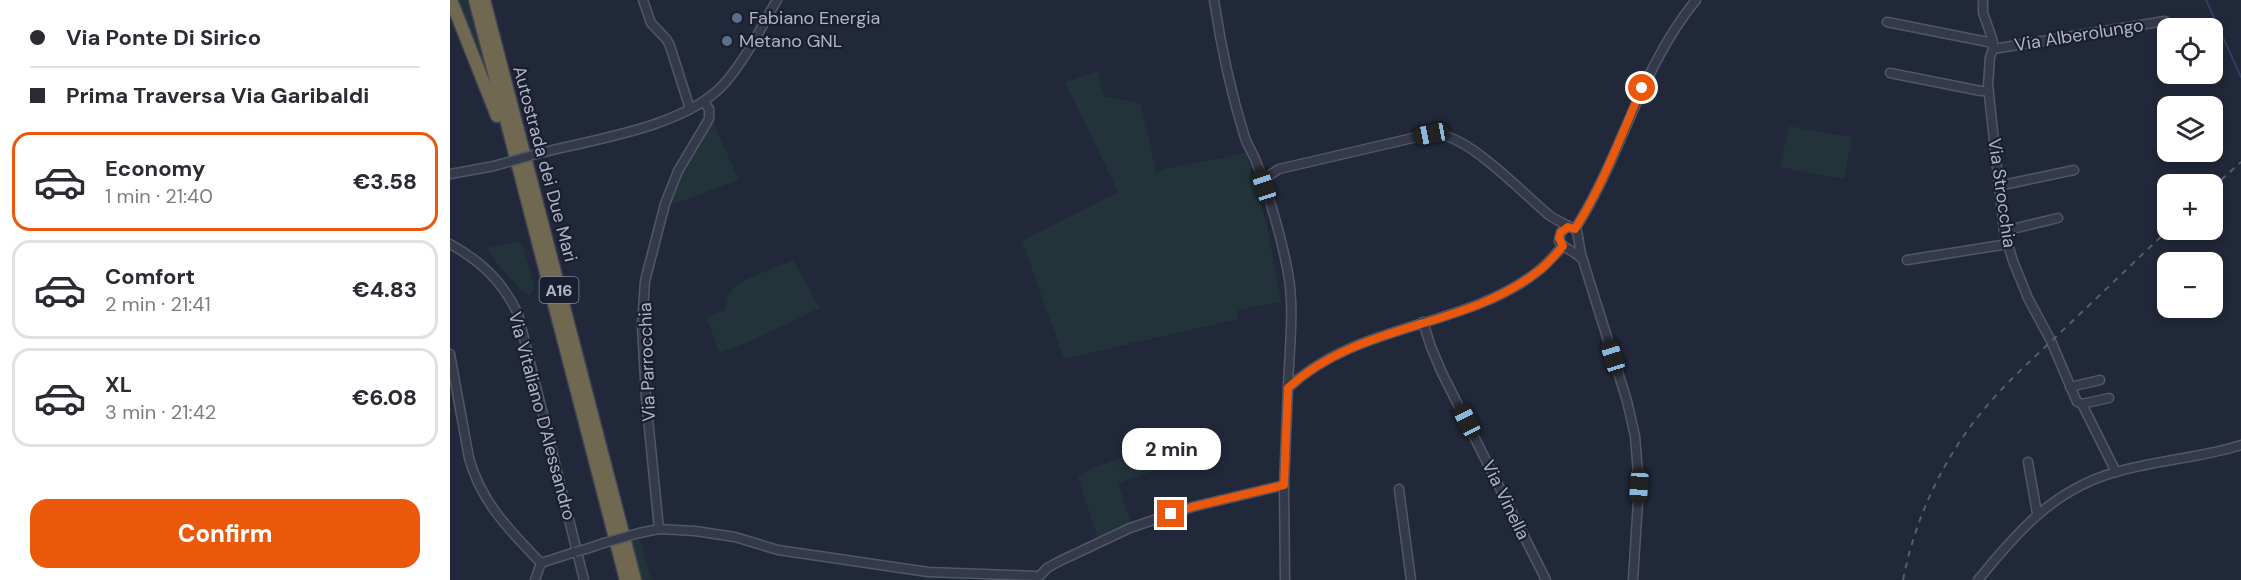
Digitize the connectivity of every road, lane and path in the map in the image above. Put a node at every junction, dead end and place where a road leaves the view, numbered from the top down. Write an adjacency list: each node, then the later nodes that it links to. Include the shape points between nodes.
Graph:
1 (451, 0): 32 (highway, via 493,101)
2 (475, 0): 32 (highway, Autostrada dei Due Mari / A16)
3 (484, 0): 17 (highway, Autostrada dei Due Mari / A16)
4 (491, 0): 17 (highway)
5 (643, 0): 16 (street, via 651,23 670,46)
6 (777, 0): 15 (street, via 737,69)
7 (1214, 0): 19 (street, via 1234,102 1247,142)
8 (1696, 0): 24 (street, via 1665,43 1606,171)
9 (1983, 0): 12 (street, Via Strocchia)
10 (1887, 22): 12 (street)
11 (2157, 22): 12 (street, Via Alberolungo)
12 (1993, 46): 14 (street, Via Strocchia)
13 (1890, 73): 14 (street)
14 (1989, 91): 21 (street, Via Strocchia)
15 (704, 102): 16 (street); 46 (street, Via Parrocchia, via 709,119 669,193 645,281 645,388)
16 (690, 109): 20 (street, bridge, via 666,121)
17 (524, 154): 52 (highway, Autostrada dei Due Mari / A16)
18 (2074, 170): 21 (street)
19 (1264, 171): 22 (street, via 1431,134 1444,135 1473,150); 37 (street, via 1264,186 1288,273 1292,306)
20 (450, 174)
21 (1998, 186): 25 (street, Via Strocchia)
22 (1551, 216): 24 (street); 28 (street)
23 (2058, 218): 25 (street)
24 (1571, 228): 26 (street, via 1579,234); 28 (street, via 1561,232)
25 (2004, 231): 29 (street, Via Strocchia)
26 (1579, 240): 28 (street, via 1576,245); 31 (street)
27 (450, 244): 50 (street, Via Vitaliano D'Alessandro, via 494,275 518,314)
28 (1564, 244): 31 (street); 33 (street, via 1524,280 1472,306)
29 (2008, 244): 30 (street); 36 (street, Via Strocchia, via 2028,298 2052,341)
30 (1907, 260)
31 (1584, 261): 56 (street, via 1635,436 1639,486)
32 (552, 295): 51 (highway, Autostrada dei Due Mari / A16)
33 (1423, 322): 37 (street, via 1331,357 1305,372); 55 (street, Via Vinella, via 1442,373)
34 (450, 354): 47 (street, via 473,474 490,507)
35 (2100, 380): 36 (street)
36 (2070, 387): 39 (street, Via Strocchia)
37 (1288, 388): 43 (street)
38 (2109, 398): 39 (street)
39 (2082, 404): 42 (street, Via Strocchia)
40 (2241, 445): 42 (street)
41 (2028, 462): 45 (street)
42 (2116, 472): 45 (street, via 2082,485)
43 (1284, 485): 48 (street, via 1192,507 1130,528 1060,561); 53 (street)
44 (1399, 489): 54 (street)
45 (2037, 513): 57 (street)
46 (659, 529): 47 (street, bridge); 48 (street, via 735,537 778,550 928,572)
47 (541, 563): 49 (street)
48 (1037, 578)
49 (535, 580)
50 (584, 580)
51 (626, 580)
52 (635, 580)
53 (1285, 580)
54 (1411, 580)
55 (1546, 580)
56 (1633, 580)
57 (1978, 580)

